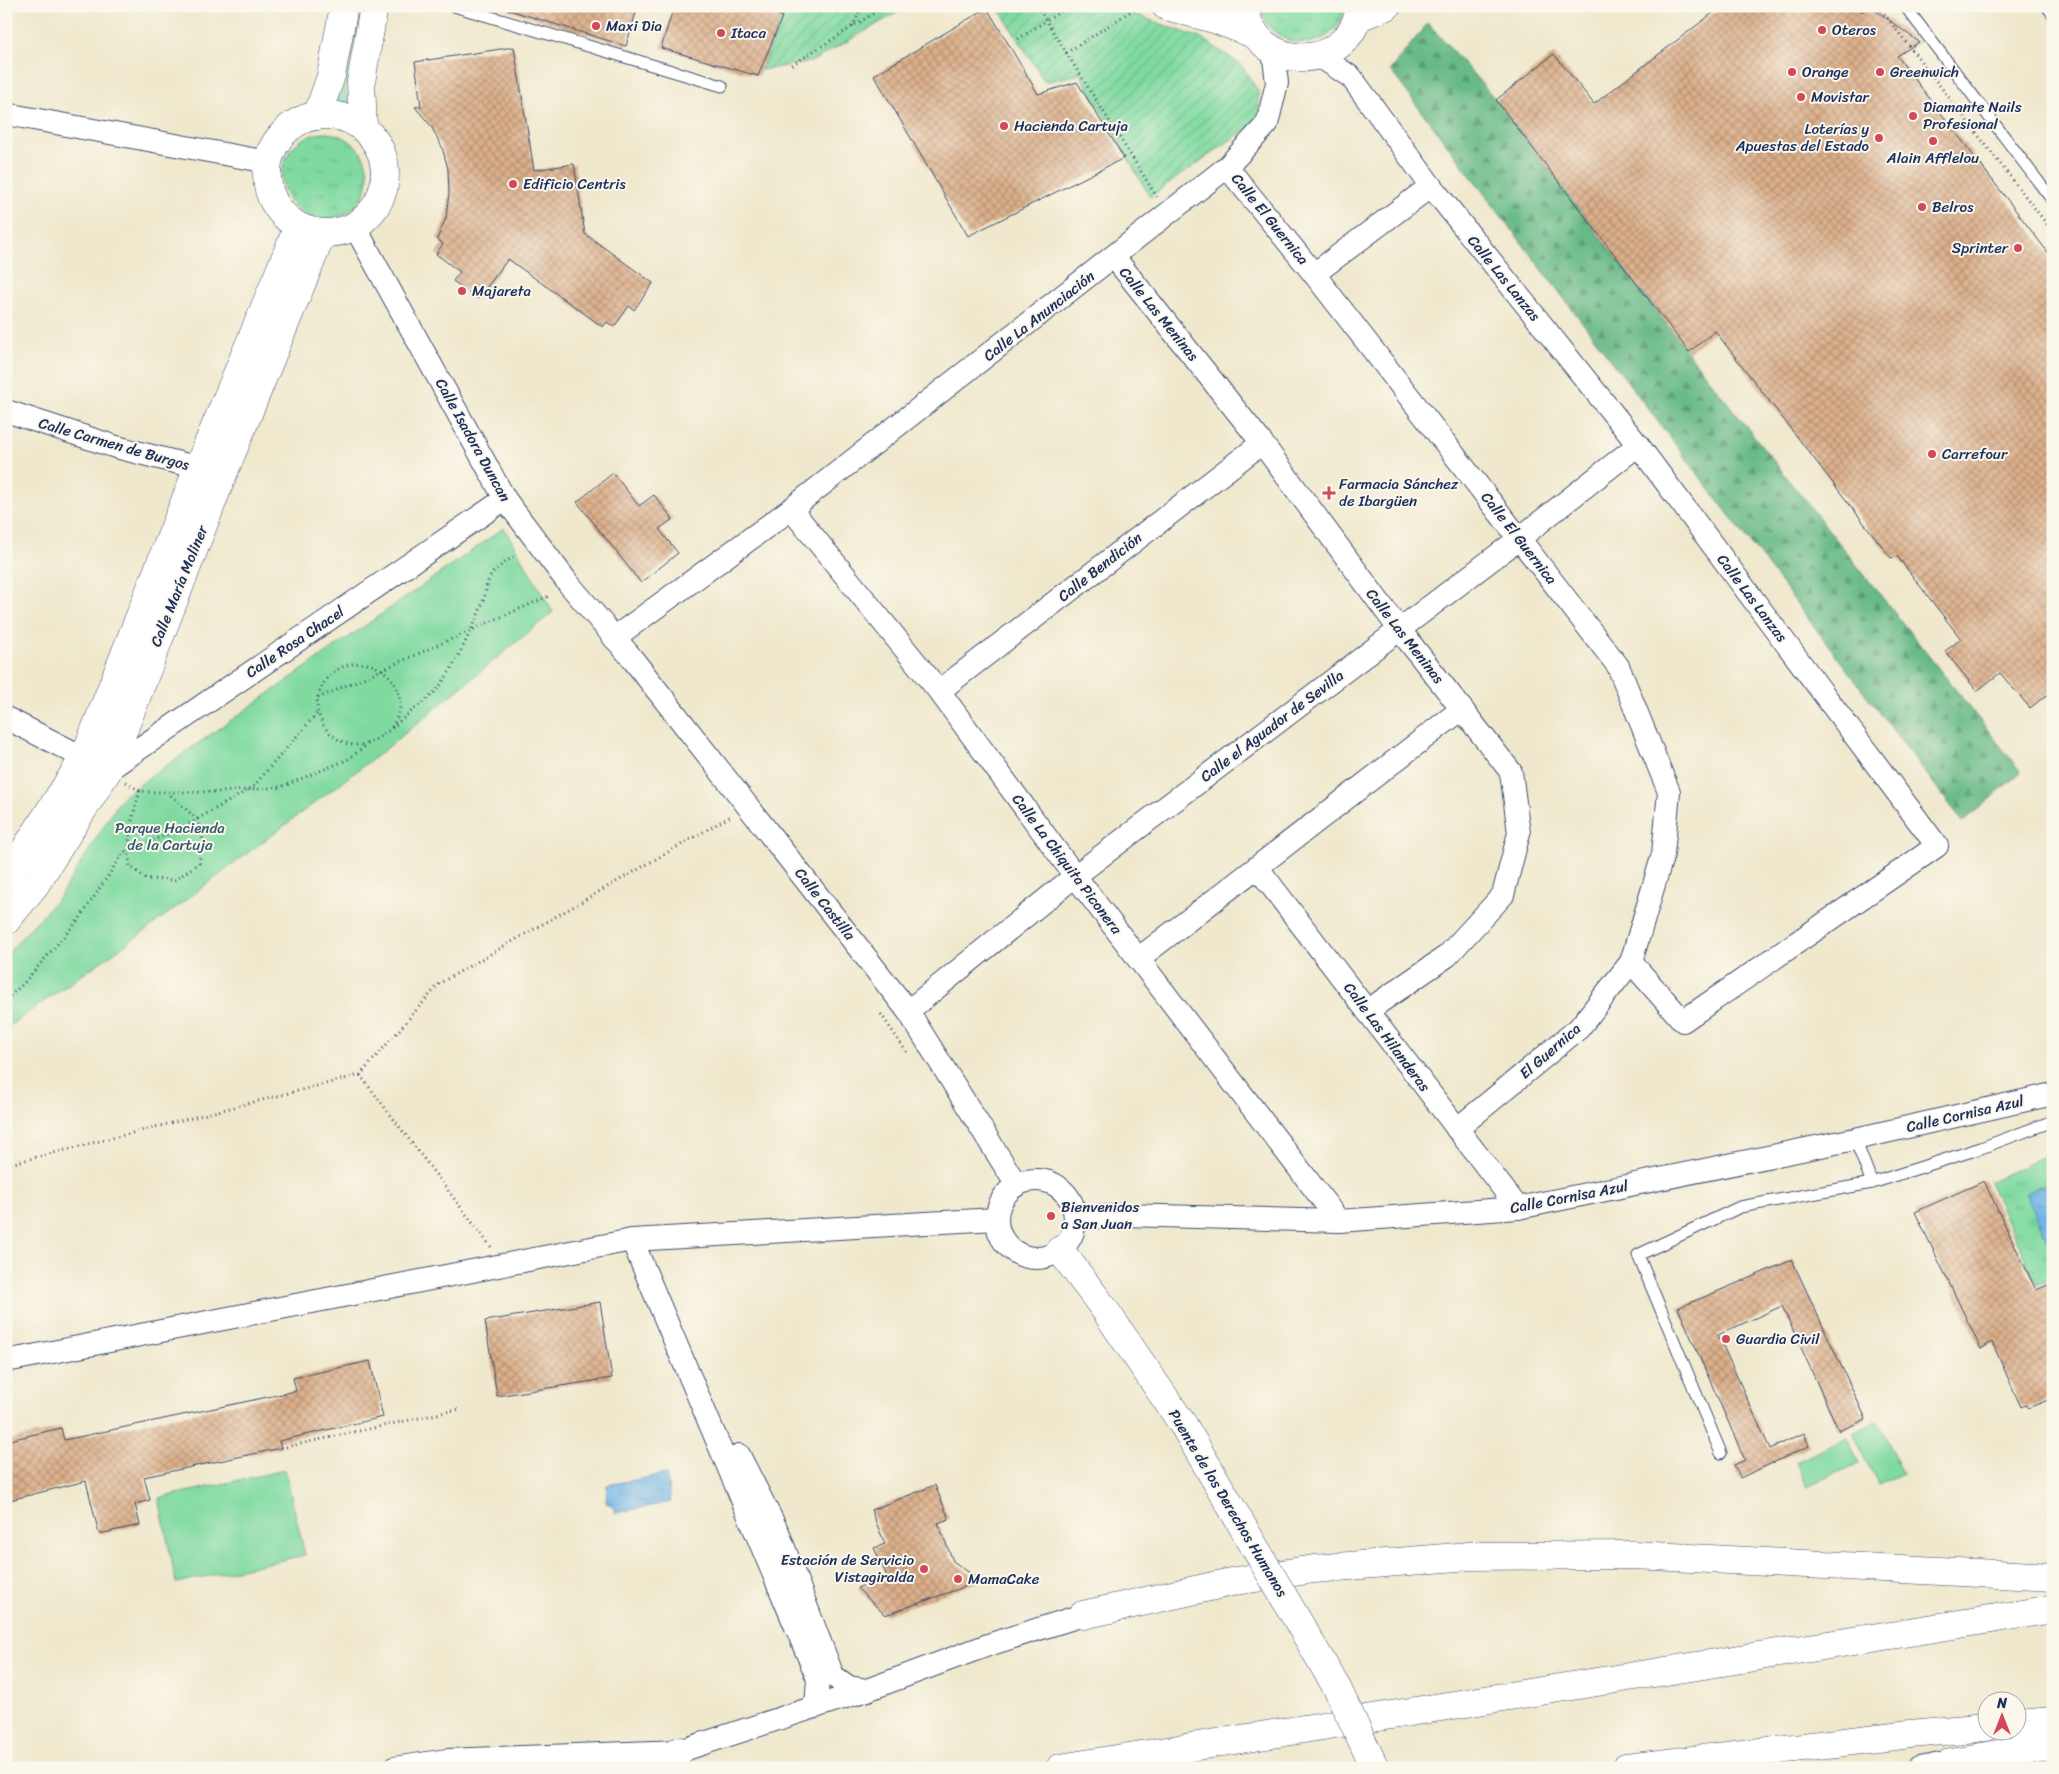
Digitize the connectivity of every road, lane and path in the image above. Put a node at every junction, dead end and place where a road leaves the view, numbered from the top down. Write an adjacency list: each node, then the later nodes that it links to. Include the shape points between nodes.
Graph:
1 (344, 6): 26 (main road, via 332,76)
2 (374, 6): 27 (main road, via 361,82)
3 (454, 6): 24 (lane)
4 (861, 6): 18 (path)
5 (885, 6): 18 (path)
6 (1037, 6): 17 (path)
7 (1068, 6): 17 (path)
8 (1139, 6): 21 (path)
9 (1166, 6): 20 (main road, via 1214,19)
10 (1244, 6): 20 (main road, via 1246,18)
11 (1387, 6): 15 (main road)
12 (1878, 6): 35 (path)
13 (1906, 6): 31 (lane)
14 (2047, 6): 16 (lane)
15 (1360, 12): 22 (main road, via 1350,34 1337,48)
16 (2053, 14)
17 (1046, 21): 19 (path); 21 (path)
18 (853, 26): 23 (path)
19 (1018, 39)
20 (1264, 43): 22 (main road, via 1295,58); 29 (street, Calle La Anunciación, via 1277,83 1267,124)
21 (1066, 53): 32 (path)
22 (1319, 56): 30 (street, Calle Las Lanzas, via 1351,77)
23 (792, 65)
24 (722, 86)
25 (6, 114): 28 (street)
26 (317, 116): 27 (main road, via 333,115); 28 (main road, via 300,121 285,131 274,145)
27 (363, 127): 33 (main road, via 377,142 384,160 386,179 381,198 370,215)
28 (268, 162): 34 (main road, via 267,181 272,199 282,215)
29 (1227, 167): 32 (street, Calle La Anunciación); 37 (street, Calle El Guernica)
30 (1431, 186): 37 (street); 40 (street, Calle Las Lanzas)
31 (2053, 201)
32 (1168, 214): 36 (street, Calle La Anunciación)
33 (355, 227): 34 (main road, via 339,233); 42 (street, Calle Isadora Duncan)
34 (310, 230): 41 (main road, Calle María Moliner)
35 (2053, 232)
36 (1114, 257): 39 (street, Calle Las Meninas); 43 (street, Calle La Anunciación)
37 (1314, 274): 44 (street, Calle El Guernica)
38 (6, 411): 41 (street, Calle Carmen de Burgos, via 116,447)
39 (1262, 443): 48 (street, Calle Las Meninas); 51 (street, Calle Bendición)
40 (1638, 445): 44 (street, Calle el Aguador de Sevilla); 70 (street, Calle Las Lanzas, via 1937,846 1683,1021)
41 (211, 471): 58 (main road, Calle María Moliner)
42 (505, 499): 49 (street, Calle Isadora Duncan); 58 (street, Calle Rosa Chacel)
43 (791, 510): 49 (street, Calle La Anunciación); 51 (street, Calle La Chiquita Piconera)
44 (1520, 538): 48 (street, Calle el Aguador de Sevilla); 70 (street, Calle El Guernica, via 1618,666 1669,792 1663,854)
45 (513, 557): 47 (path, via 490,576 483,604)
46 (550, 595): 47 (path)
47 (472, 628): 50 (path); 56 (path, via 435,692)
48 (1399, 629): 53 (street, Calle Las Meninas); 66 (street, Calle el Aguador de Sevilla)
49 (614, 638): 62 (street, Calle Castilla)
50 (383, 670): 52 (path); 52 (path, via 363,662 342,666 325,678); 56 (path, via 396,686 400,707)
51 (939, 691): 66 (street, Calle La Chiquita Piconera)
52 (317, 698): 54 (path)
53 (1462, 709): 65 (street); 73 (street, Calle Las Meninas, via 1511,772 1519,833 1503,895 1447,956)
54 (318, 712): 57 (path, via 323,724 337,738 356,745); 59 (path)
55 (6, 718): 58 (street)
56 (392, 727): 57 (path, via 382,738)
57 (369, 744): 59 (path, via 347,760 281,787)
58 (96, 764): 60 (path); 67 (main road, Calle María Moliner); 68 (main road, Calle María Moliner, via 35,885)
59 (249, 790): 61 (path); 63 (path)
60 (140, 792): 61 (path); 64 (path, via 131,820)
61 (167, 793): 63 (path)
62 (749, 806): 72 (street, Calle Castilla); 74 (path, via 440,983)
63 (197, 819): 64 (path); 64 (path, via 203,834 199,863 175,880 146,879 130,866)
64 (128, 851): 71 (path, via 80,918)
65 (1257, 867): 69 (street); 73 (street, Calle Las Hilanderas)
66 (1075, 876): 69 (street, Calle La Chiquita Piconera); 72 (street, Calle el Aguador de Sevilla)
67 (6, 879)
68 (10, 911)
69 (1138, 959): 85 (street, Calle La Chiquita Piconera)
70 (1631, 962): 77 (street, El Guernica, via 1578,1028)
71 (6, 1000)
72 (908, 1011): 81 (street, Calle Castilla)
73 (1367, 1011): 77 (street, Calle Las Hilanderas)
74 (360, 1075): 79 (path); 88 (path)
75 (2053, 1094): 78 (street, Calle Cornisa Azul)
76 (2053, 1121): 80 (lane)
77 (1457, 1129): 82 (street, Calle Las Hilanderas)
78 (1855, 1139): 80 (lane); 82 (street, Calle Cornisa Azul)
79 (6, 1165)
80 (1872, 1183): 93 (lane, via 1740,1207 1638,1255)
81 (1016, 1184): 83 (street, via 1002,1199); 84 (street, via 1037,1179 1059,1186 1074,1206)
82 (1518, 1208): 85 (street, Calle Cornisa Azul)
83 (996, 1219): 86 (street); 87 (street, via 998,1231 1013,1251 1036,1258)
84 (1076, 1219): 85 (street, Calle Cornisa Azul, via 1124,1215); 87 (street, via 1074,1231)
85 (1339, 1221)
86 (632, 1240): 88 (street); 90 (street)
87 (1060, 1250): 108 (main road, Puente de los Derechos Humanos, bridge, via 1184,1426 1337,1688)
88 (504, 1265): 89 (street)
89 (6, 1361)
90 (690, 1375): 97 (street, via 720,1418 778,1532 833,1676 849,1687); 98 (street, via 818,1679)
91 (460, 1408): 92 (path)
92 (281, 1448)
93 (1720, 1453)
94 (2053, 1577): 96 (main road, via 2022,1578 1634,1555 1469,1556 1391,1561 1275,1575)
95 (2053, 1609): 107 (main road)
96 (1083, 1615): 97 (street, via 988,1645)
97 (867, 1690): 98 (street)
98 (816, 1707): 103 (street)
99 (2053, 1721): 100 (main road)
100 (2026, 1723)
101 (1976, 1728): 109 (main road)
102 (2053, 1745): 104 (main road)
103 (680, 1751): 105 (street, via 447,1760); 106 (main road)
104 (1945, 1765): 110 (street)
105 (394, 1768)
106 (633, 1768)
107 (1060, 1768)
108 (1375, 1768)
109 (1626, 1768)
110 (1919, 1768)

